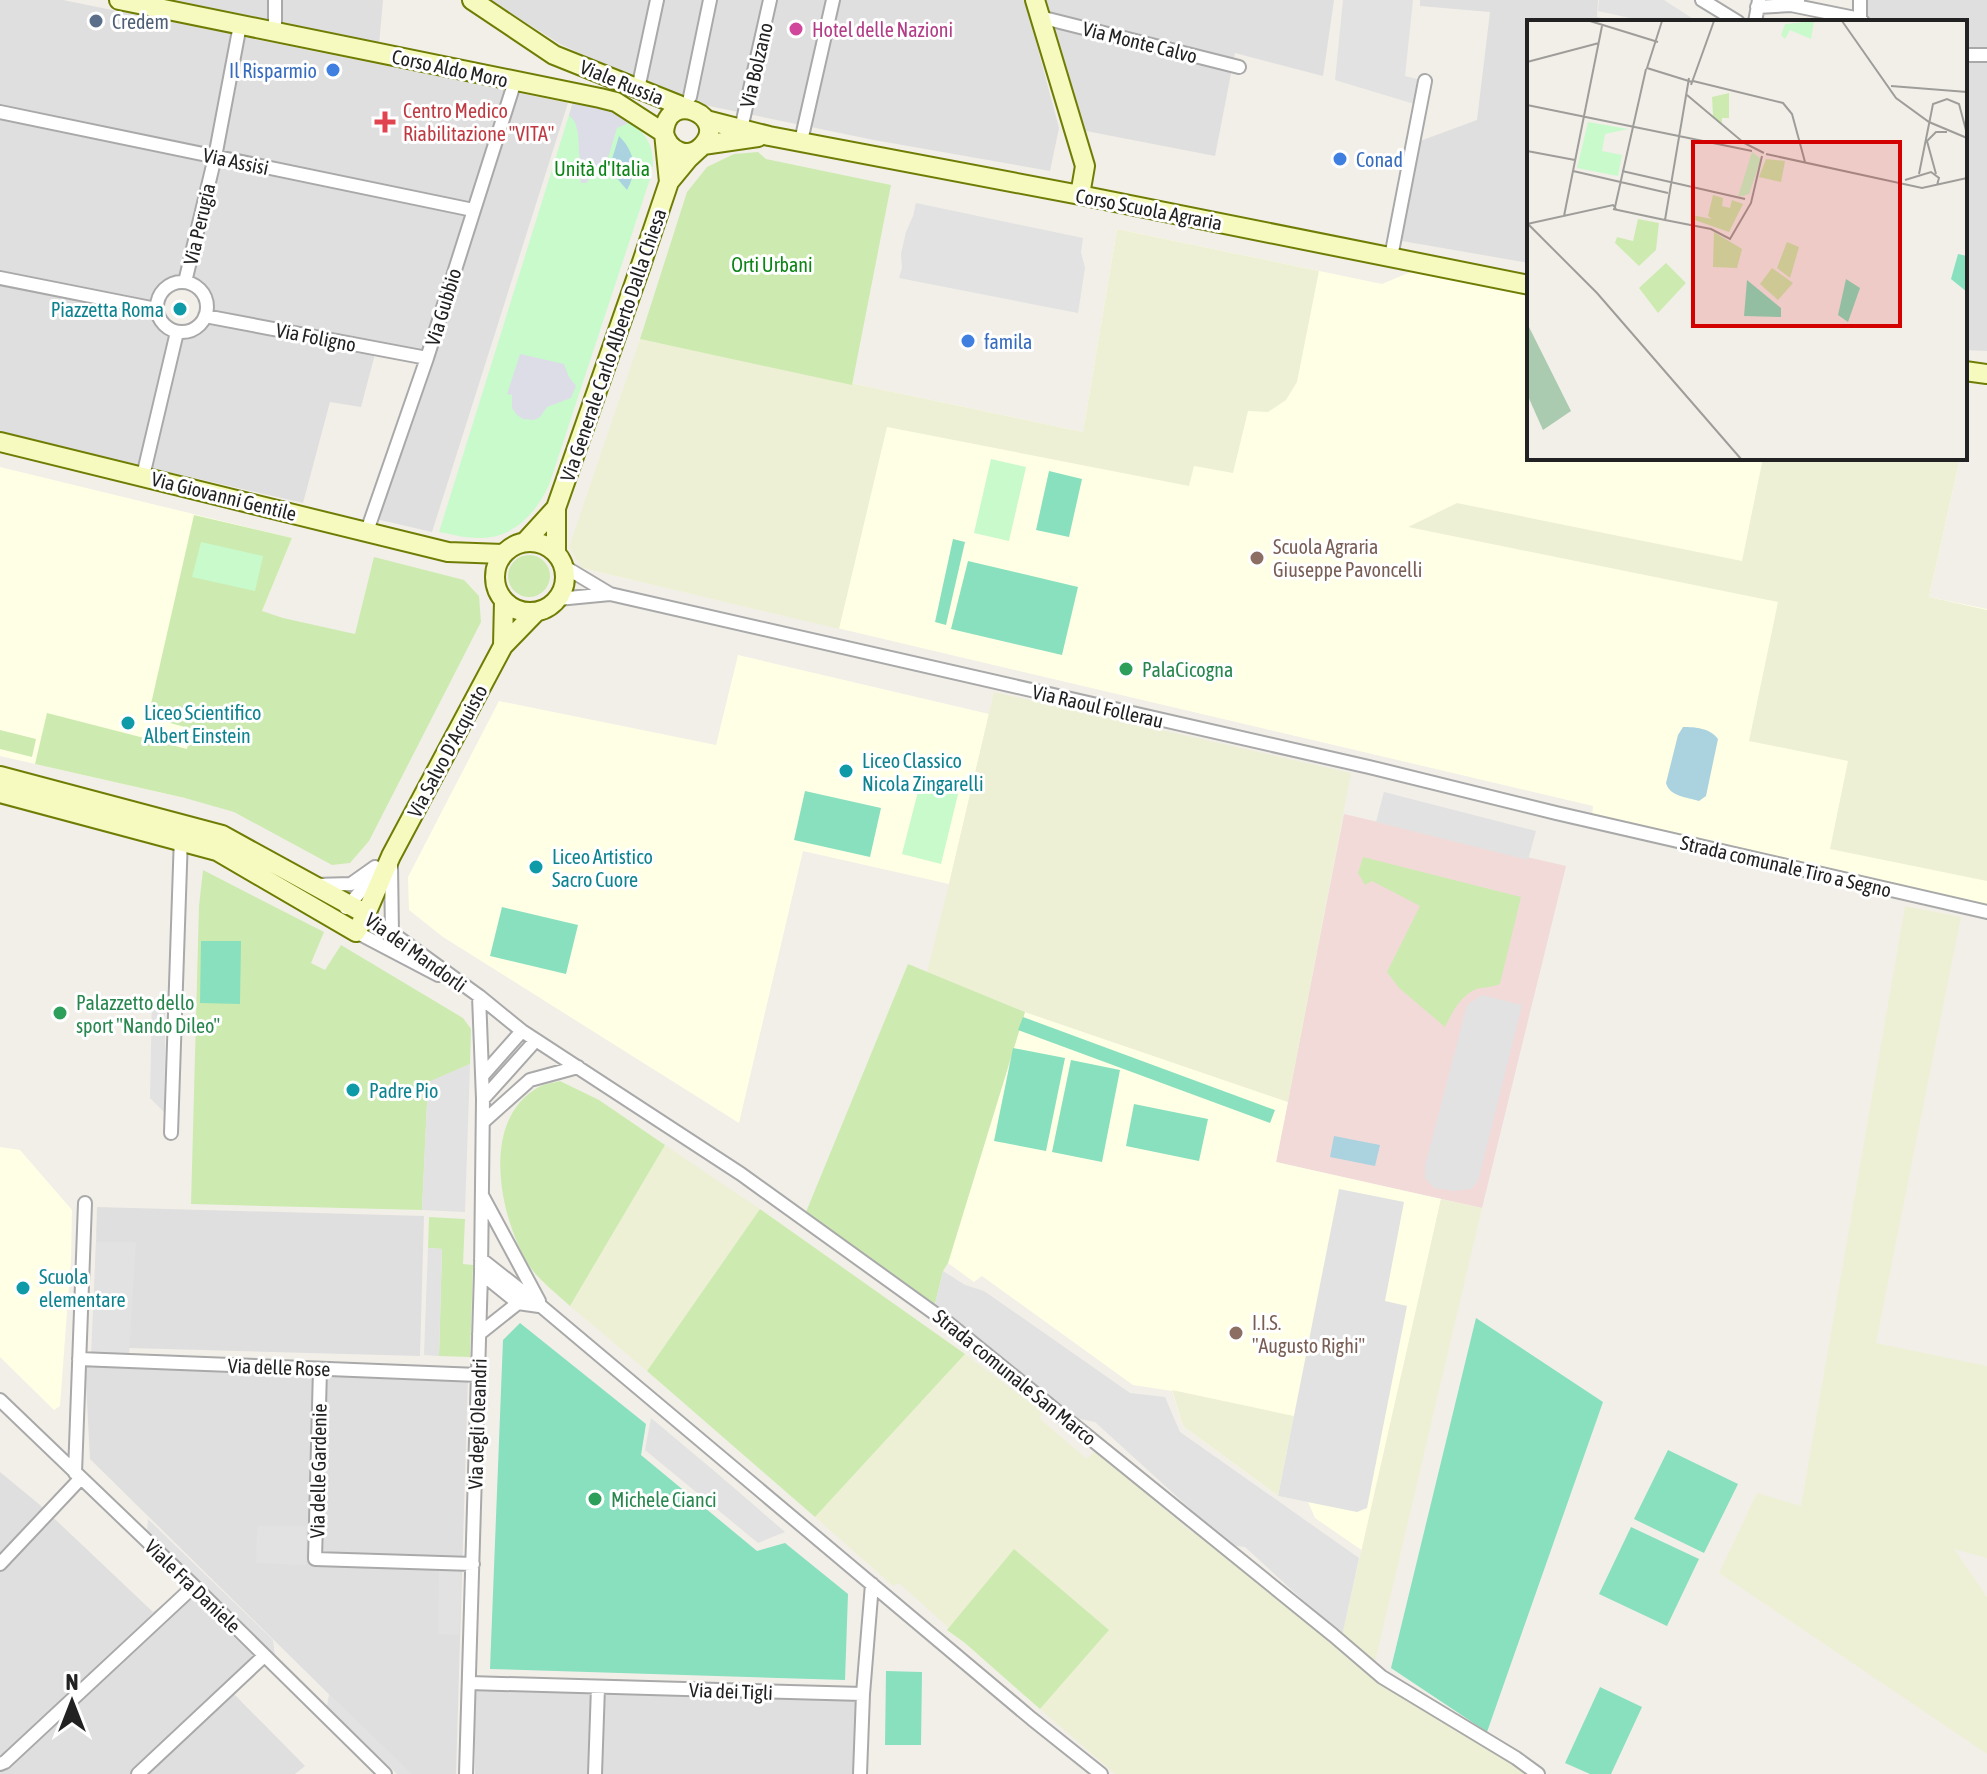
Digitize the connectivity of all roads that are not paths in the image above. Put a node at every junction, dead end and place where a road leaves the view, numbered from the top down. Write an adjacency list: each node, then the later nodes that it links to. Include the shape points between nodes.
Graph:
1 (119, 0): 15 (street, Corso Aldo Moro)
2 (275, 0): 16 (street)
3 (472, 0): 17 (street, Viale Russia)
4 (657, 0): 21 (street)
5 (710, 0): 23 (street)
6 (770, 0): 26 (street, Via Bolzano)
7 (832, 0): 29 (street)
8 (1702, 0): 13 (street)
9 (1860, 0): 14 (street)
10 (1796, 2): 11 (street); 14 (street)
11 (1758, 4)
12 (1038, 8): 18 (street, Via Monte Calvo); 33 (street, via 1085,166)
13 (1735, 20)
14 (1861, 20)
15 (240, 25): 16 (street, Corso Aldo Moro); 31 (street, Via Perugia)
16 (275, 32): 19 (street, Corso Aldo Moro)
17 (554, 55): 21 (street, Viale Russia); 22 (street, Viale Russia)
18 (1239, 67)
19 (515, 81): 22 (street, Corso Aldo Moro); 34 (street, Via Gubbio)
20 (1425, 81): 35 (street)
21 (638, 89): 23 (street, Viale Russia)
22 (570, 92): 27 (street, Corso Aldo Moro, via 616,102)
23 (690, 103): 25 (street, Viale Russia); 27 (street, via 671,115)
24 (0, 112): 31 (street, Via Assisi)
25 (706, 120): 26 (street, Corso Scuola Agraria); 30 (street)
26 (741, 129): 28 (street, Corso Scuola Agraria)
27 (664, 133): 30 (street, Corso Aldo Moro, via 670,146 683,153); 32 (street)
28 (769, 136): 29 (street, Corso Scuola Agraria); 30 (street, Corso Scuola Agraria)
29 (801, 141): 33 (street, Corso Scuola Agraria)
30 (703, 145): 32 (street)
31 (215, 157): 34 (street, Via Assisi); 37 (street, Via Perugia)
32 (669, 182): 47 (street, Via Generale Carlo Alberto Dalla Chiesa)
33 (1080, 195): 35 (street, Corso Scuola Agraria)
34 (473, 210): 42 (street, Via Gubbio)
35 (1391, 257): 38 (street, Corso Scuola Agraria)
36 (0, 278): 39 (street)
37 (185, 282): 39 (street, via 164,288); 40 (street, via 204,294)
38 (1527, 285)
39 (156, 309): 41 (street, via 163,324)
40 (205, 316): 41 (street, via 194,329); 42 (street, Via Foligno)
41 (177, 332): 46 (street)
42 (427, 358): 48 (street, Via Gubbio)
43 (1967, 371): 44 (street)
44 (1987, 374)
45 (0, 442): 46 (street, Via Giovanni Gentile)
46 (143, 476): 48 (street, Via Giovanni Gentile)
47 (556, 508): 49 (street, Via Generale Carlo Alberto Dalla Chiesa); 52 (street, Via Generale Carlo Alberto Dalla Chiesa)
48 (367, 531): 50 (street, Via Giovanni Gentile)
49 (525, 542): 51 (street); 52 (street, via 542,543)
50 (448, 552): 51 (street, Via Giovanni Gentile); 53 (street, Via Giovanni Gentile)
51 (503, 554): 53 (street)
52 (560, 560): 54 (street, Via Raoul Follerau); 55 (street, via 565,584)
53 (495, 578): 56 (street)
54 (610, 594): 55 (street, Via Raoul Follerau); 61 (street, Via Raoul Follerau)
55 (558, 599): 57 (street)
56 (504, 601): 57 (street); 58 (street, Via Salvo D'Acquisto)
57 (536, 612): 58 (street, Via Salvo D'Acquisto)
58 (503, 646): 63 (street, Via Salvo D'Acquisto)
59 (0, 776): 62 (street, Via dei Mandorli)
60 (0, 793): 62 (street, Via dei Mandorli)
61 (1586, 820): 66 (street, Strada comunale Tiro a Segno)
62 (181, 832): 64 (street, Via dei Mandorli, via 222,835); 68 (street, Via dei Mandorli); 78 (street)
63 (391, 856): 64 (street, via 351,884); 65 (street, Via Salvo D'Acquisto); 67 (street, Via Salvo D'Acquisto); 70 (street)
64 (315, 885): 65 (street, Via dei Mandorli)
65 (349, 904): 67 (street, Via dei Mandorli); 68 (street, Via Salvo D'Acquisto)
66 (1987, 912)
67 (366, 914): 69 (street, Via Salvo D'Acquisto); 70 (street, Via dei Mandorli)
68 (338, 922): 69 (street, Via dei Mandorli)
69 (356, 932): 71 (street, Via dei Mandorli)
70 (392, 934): 71 (street, Via dei Mandorli)
71 (479, 996): 72 (street, Strada comunale San Marco); 75 (street, Via degli Oleandri)
72 (522, 1031): 73 (street, Strada comunale San Marco); 75 (street)
73 (536, 1040): 74 (street, Strada comunale San Marco); 76 (street)
74 (578, 1067): 77 (street, via 530,1080); 108 (street, Strada comunale San Marco, via 741,1174 948,1323 1382,1677)
75 (483, 1075): 76 (street, Via degli Oleandri)
76 (483, 1099): 77 (street, Via degli Oleandri)
77 (483, 1122): 79 (street, Via degli Oleandri)
78 (171, 1133)
79 (482, 1195): 81 (street, Via degli Oleandri); 84 (street)
80 (85, 1203): 86 (street)
81 (481, 1259): 82 (street, Via degli Oleandri); 84 (street)
82 (481, 1273): 83 (street); 85 (street, Via degli Oleandri)
83 (518, 1303): 84 (street); 85 (street)
84 (542, 1307): 95 (street)
85 (479, 1334): 88 (street, Via degli Oleandri)
86 (79, 1359): 87 (street, Via delle Rose); 90 (street)
87 (320, 1369): 88 (street, Via delle Rose); 94 (street, Via delle Gardenie, via 315,1559)
88 (478, 1375): 94 (street, Via degli Oleandri)
89 (0, 1400): 91 (street, Viale Fra Daniele)
90 (76, 1447): 91 (street); 92 (street)
91 (51, 1450): 92 (street, Viale Fra Daniele)
92 (73, 1471): 93 (street); 96 (street, Viale Fra Daniele)
93 (0, 1564)
94 (473, 1564): 98 (street, Via degli Oleandri)
95 (872, 1584): 100 (street); 107 (street)
96 (194, 1586): 97 (street, Viale Fra Daniele); 101 (street)
97 (264, 1656): 102 (street); 103 (street, Viale Fra Daniele)
98 (469, 1683): 99 (street, Via dei Tigli); 104 (street, Via degli Oleandri)
99 (598, 1687): 100 (street, Via dei Tigli); 105 (street)
100 (863, 1694): 106 (street)
101 (0, 1764)
102 (138, 1774)
103 (385, 1774)
104 (466, 1774)
105 (595, 1774)
106 (860, 1774)
107 (1101, 1774)
108 (1538, 1774)

